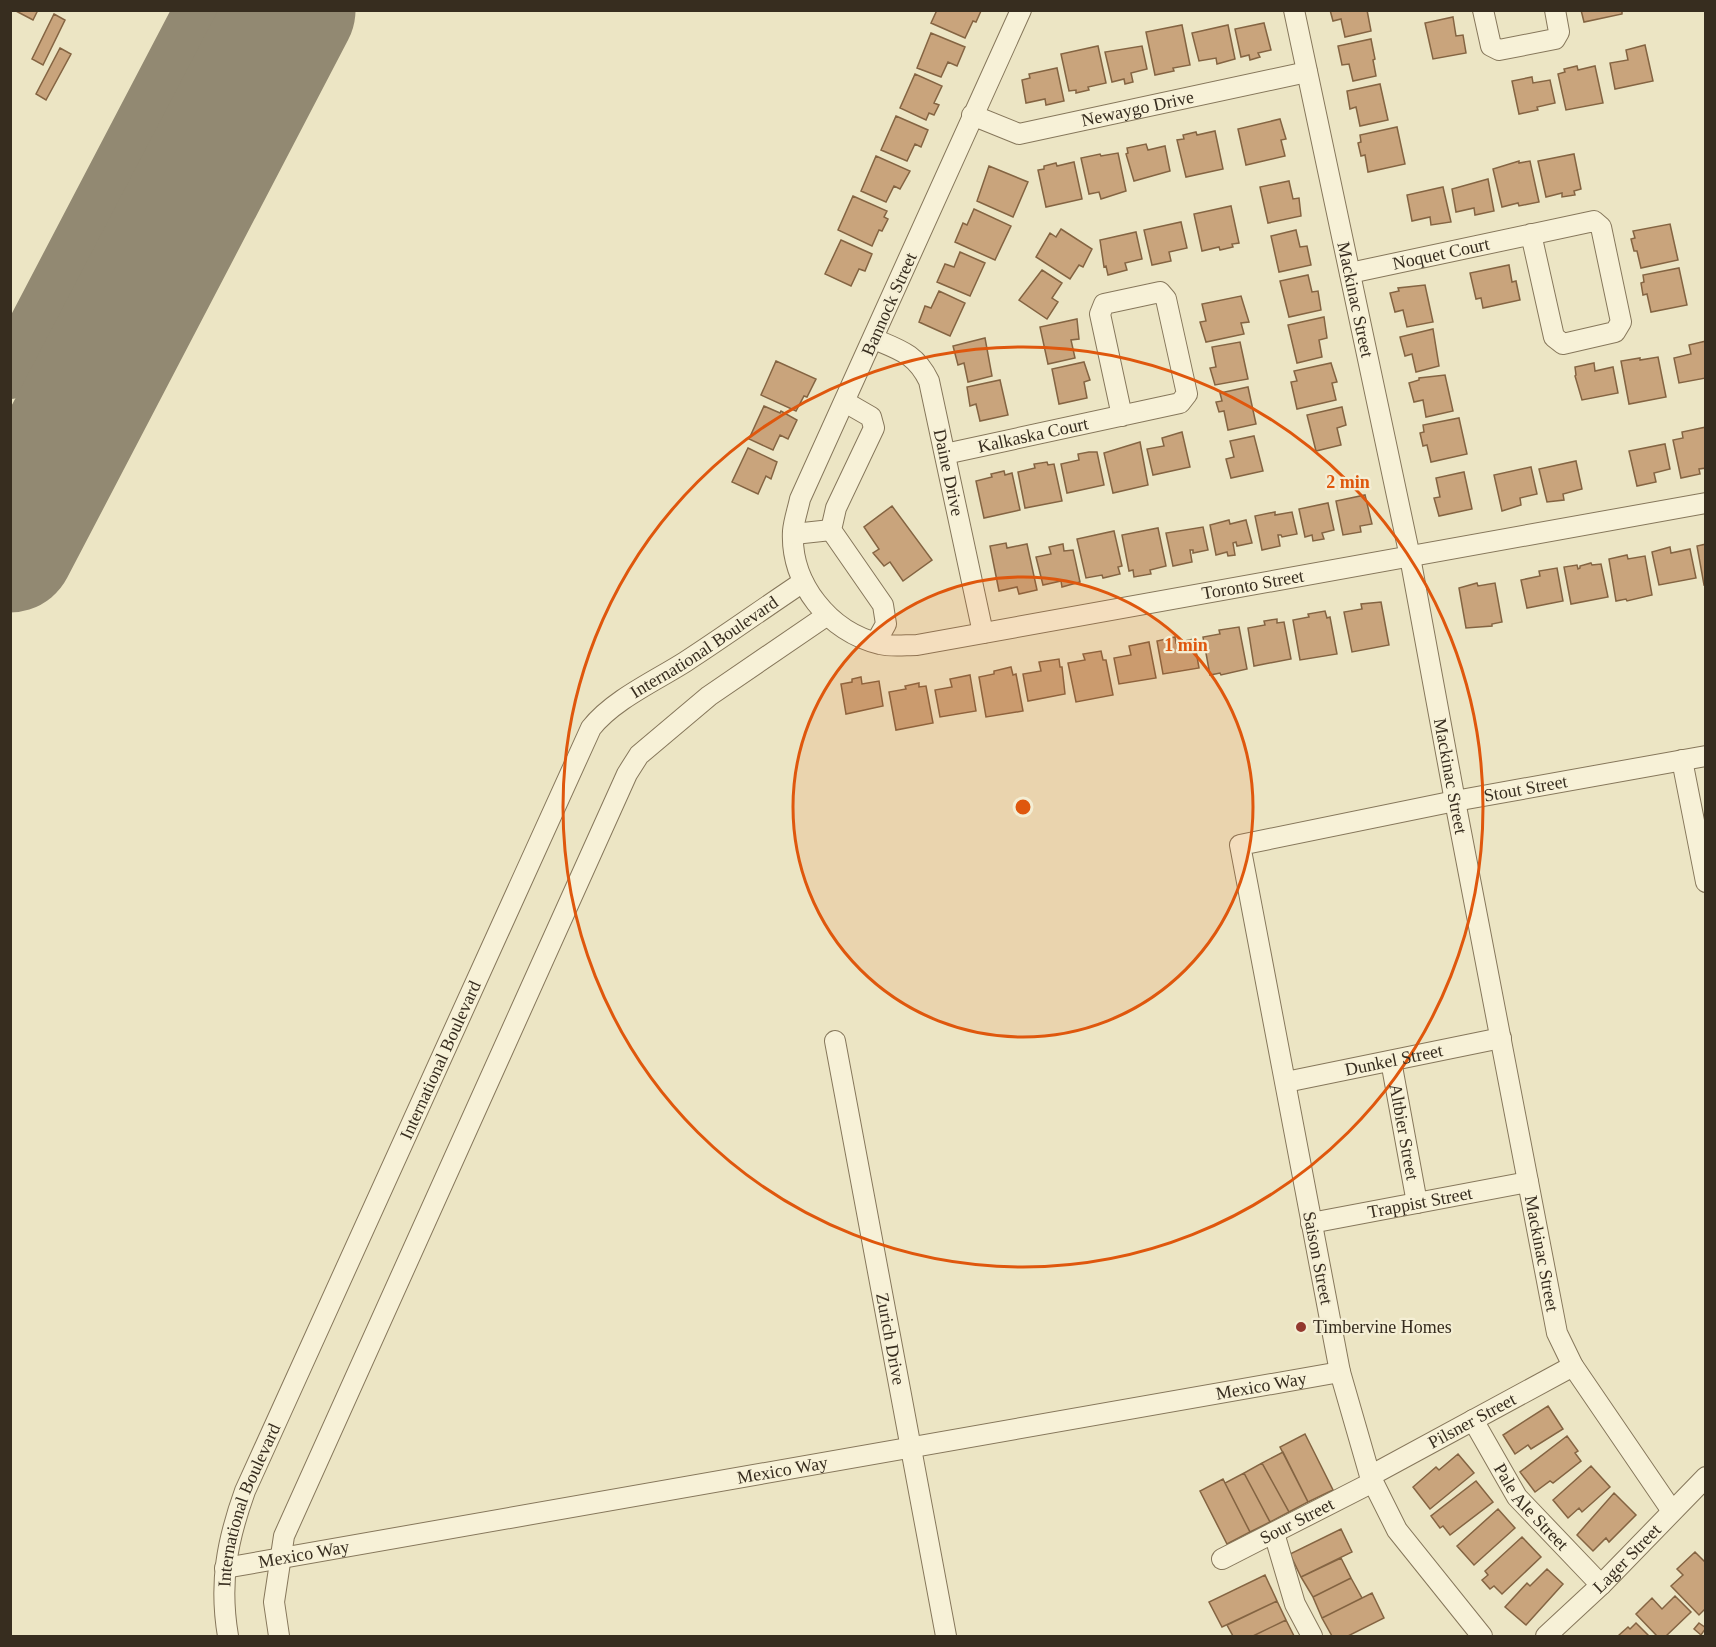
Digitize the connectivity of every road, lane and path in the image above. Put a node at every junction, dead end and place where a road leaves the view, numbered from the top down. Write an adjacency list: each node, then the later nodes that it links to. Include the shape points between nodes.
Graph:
1 (1021, 10): 6 (street, Bannock Street)
2 (1294, 10): 5 (street, Mackinac Street)
3 (1483, 10): 4 (street, via 1491,46 1498,50 1555,39 1559,32)
4 (1555, 10)
5 (1307, 72): 6 (street, Newaygo Drive, via 1019,134); 8 (street, Mackinac Street)
6 (972, 115): 9 (street, Bannock Street)
7 (1531, 234): 7 (street, Noquet Court, via 1593,220 1601,227 1622,322 1615,332 1563,344 1554,337); 8 (street, Noquet Court)
8 (1350, 273): 16 (street, Mackinac Street)
9 (874, 339): 10 (street, Bannock Street); 12 (street, Daine Drive, via 909,355 922,367 929,381)
10 (845, 402): 14 (street, via 871,417 874,428 836,508); 15 (street, Bannock Street, via 800,499)
11 (1122, 416): 11 (street, Kalkaska Court, via 1180,403 1187,393 1166,299 1160,292 1104,304 1100,314); 12 (street, Kalkaska Court)
12 (945, 454): 19 (street, Daine Drive)
13 (1706, 503): 16 (street, Toronto Street)
14 (831, 530): 15 (street); 20 (street, via 883,605 886,624)
15 (794, 534): 17 (street, Bannock Street)
16 (1410, 556): 19 (street, Toronto Street); 23 (street, Mackinac Street)
17 (803, 582): 18 (street, Bannock Street); 43 (street, International Boulevard, via 616,705 591,728 245,1491)
18 (821, 608): 20 (street, Toronto Street, via 842,628); 41 (street, via 709,696 639,756 627,774 284,1536)
19 (984, 633): 20 (street, Toronto Street, via 917,645)
20 (876, 642)
21 (1706, 756): 22 (street, Stout Street)
22 (1682, 760): 23 (street, Stout Street); 25 (street)
23 (1455, 801): 24 (street, Stout Street); 26 (street, Mackinac Street)
24 (1240, 844): 29 (street, Saison Street)
25 (1706, 882)
26 (1501, 1038): 28 (street, Dunkel Street); 30 (street, Mackinac Street)
27 (835, 1041): 36 (street, Zurich Drive)
28 (1392, 1060): 29 (street, Dunkel Street); 31 (street, Altbier Street)
29 (1286, 1082): 32 (street, Saison Street)
30 (1528, 1182): 31 (street, Trappist Street); 33 (street, Mackinac Street, via 1557,1333)
31 (1417, 1203): 32 (street, Trappist Street)
32 (1311, 1223): 34 (street, Saison Street)
33 (1573, 1366): 35 (street, Pilsner Street); 39 (street, Mackinac Street)
34 (1340, 1372): 36 (street, Mexico Way); 38 (street, Saison Street)
35 (1473, 1420): 38 (street, Pilsner Street); 44 (street, Pale Ale Street, via 1517,1497)
36 (911, 1448): 41 (street, Mexico Way); 47 (street, Zurich Drive)
37 (1706, 1477): 39 (street, Lager Street)
38 (1371, 1479): 40 (street, Sour Street); 49 (street, Saison Street, via 1397,1530)
39 (1672, 1511): 44 (street, Lager Street)
40 (1274, 1533): 42 (street, Sour Street); 48 (street, via 1294,1604)
41 (281, 1558): 43 (street, Mexico Way); 46 (street, via 274,1602)
42 (1222, 1559)
43 (225, 1568): 45 (street, International Boulevard)
44 (1601, 1585): 50 (street, Lager Street)
45 (228, 1636)
46 (279, 1636)
47 (946, 1636)
48 (1312, 1636)
49 (1482, 1636)
50 (1546, 1636)

